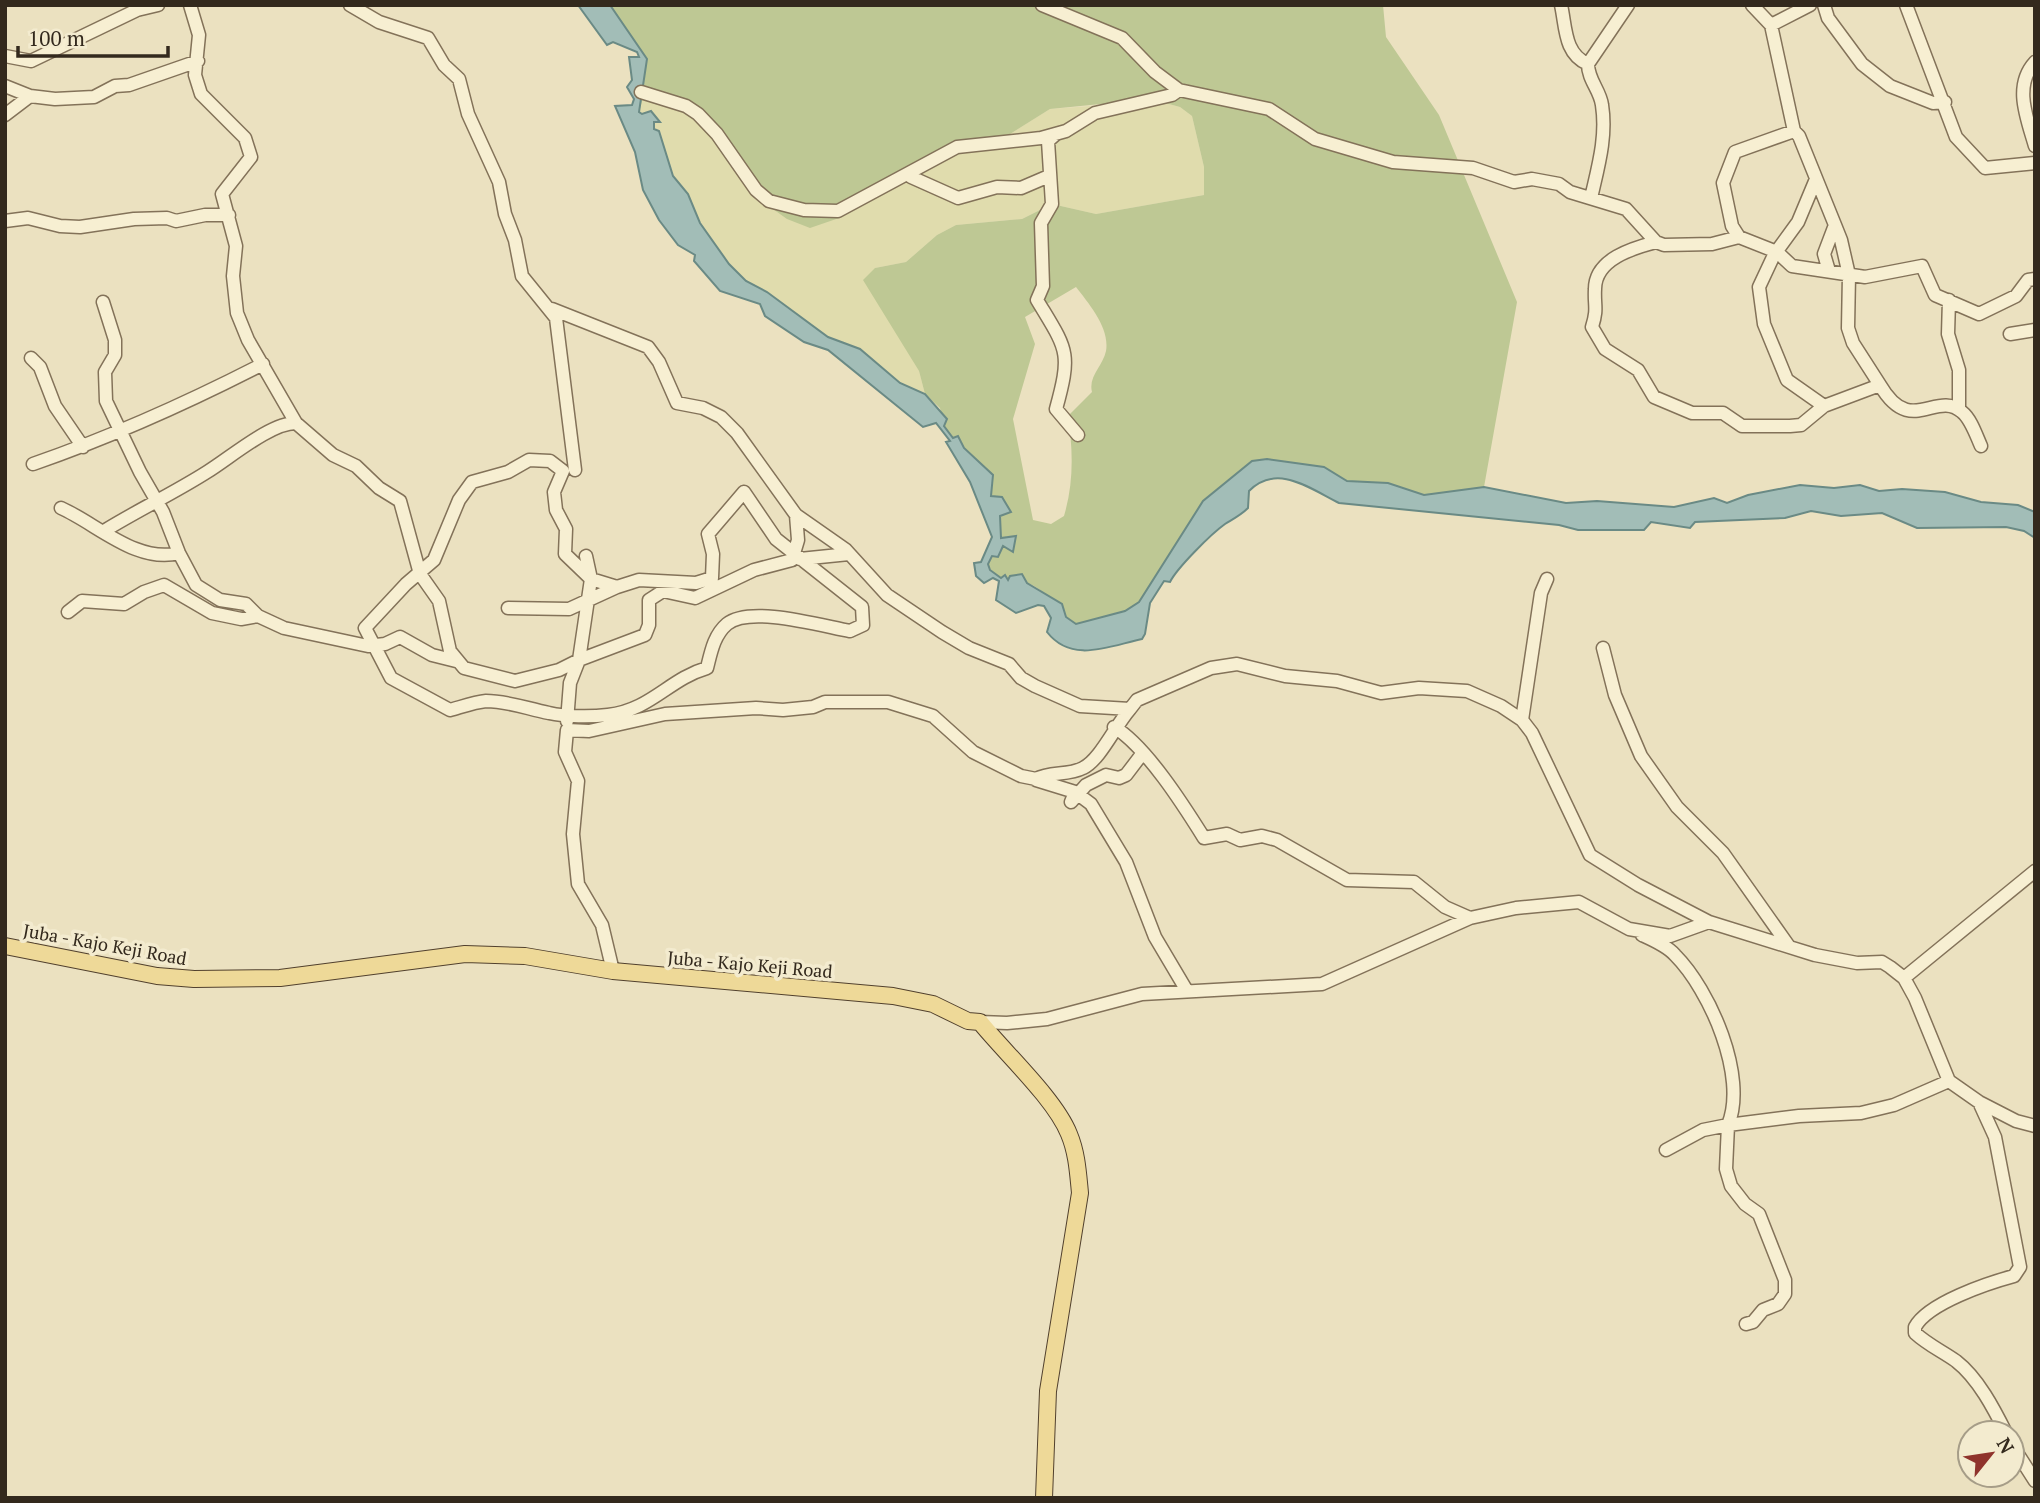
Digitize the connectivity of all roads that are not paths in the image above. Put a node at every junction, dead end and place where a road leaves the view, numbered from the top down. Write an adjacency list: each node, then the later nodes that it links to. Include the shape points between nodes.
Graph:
1 (158, 5): 12 (street, via 137,10 32,61)
2 (190, 5): 13 (street, via 199,36)
3 (350, 5): 43 (street, via 379,22 428,37 444,65 459,79 468,114 499,182 522,276)
4 (1561, 5): 15 (street, via 1565,36 1580,61)
5 (1628, 5): 15 (street)
6 (1752, 5): 11 (street)
7 (1810, 5): 11 (street)
8 (1824, 5): 22 (street, via 1828,18 1867,69 1918,99)
9 (1906, 5): 22 (street)
10 (1045, 6): 16 (street, via 1122,38)
11 (1771, 25): 24 (street)
12 (5, 56)
13 (198, 61): 20 (street, via 115,86 94,97); 32 (street, via 195,75 201,94 239,131 251,157 222,194)
14 (2035, 62): 26 (street, via 2024,77 2022,93)
15 (1588, 64): 31 (street, via 1588,75 1602,102 1604,126)
16 (1155, 72): 18 (street); 21 (street)
17 (5, 86): 20 (street)
18 (1179, 90): 21 (street); 31 (street, via 1269,109 1315,139 1393,162 1473,168 1514,183 1532,179 1559,184)
19 (642, 92): 25 (street, via 692,109 717,134 764,197 804,210 843,210 881,185 957,147)
20 (30, 96): 23 (street)
21 (1158, 99): 25 (street, via 1096,113)
22 (1945, 102): 27 (street, via 1956,137 1984,168)
23 (5, 115)
24 (1794, 131): 30 (street); 35 (street, via 1735,152 1723,183 1732,226)
25 (1056, 134): 28 (street, via 1048,141)
26 (2035, 146)
27 (2035, 163)
28 (1049, 176): 29 (street, via 1021,188 997,187 958,198); 53 (street, via 1052,204 1041,223 1043,286 1037,300 1068,363 1056,409)
29 (911, 177)
30 (1816, 179): 34 (street); 37 (street, via 1798,222)
31 (1591, 198): 36 (street, via 1626,209)
32 (229, 215): 33 (street, via 176,222 134,219 80,227 28,218); 47 (street, via 236,246 237,313)
33 (5, 221)
34 (1835, 225): 38 (street, via 1824,254); 39 (street)
35 (1739, 237): 36 (street, via 1703,245); 37 (street)
36 (1656, 242): 49 (street, via 1629,249 1601,272 1594,288 1598,307 1592,327 1605,349 1637,370 1654,397 1692,413 1723,413 1742,426 1801,425)
37 (1777, 252): 38 (street, via 1792,266); 49 (street, via 1759,287 1765,324 1787,380)
38 (1829, 271): 39 (street)
39 (1849, 275): 41 (street, via 1865,277 1922,266 1935,295); 48 (street, via 1848,328)
40 (2035, 279): 41 (street, via 2028,280 2016,296 1979,314)
41 (1949, 300): 50 (street, via 1948,334 1959,370)
42 (103, 302): 52 (street, via 115,340 115,355 105,372 106,401)
43 (552, 309): 57 (street); 60 (street, via 648,347 677,402 721,416)
44 (2035, 330): 45 (street)
45 (2010, 334)
46 (31, 358): 55 (street)
47 (263, 364): 51 (street); 52 (street)
48 (1880, 385): 49 (street); 50 (street, via 1889,400 1912,412)
49 (1824, 406)
50 (1959, 408): 54 (street)
51 (296, 423): 58 (street, via 269,432); 75 (street, via 400,501 420,574 439,601)
52 (119, 429): 55 (street); 58 (street)
53 (1078, 435)
54 (1981, 446)
55 (83, 447): 56 (street)
56 (33, 464)
57 (575, 470)
58 (156, 501): 61 (street); 62 (street)
59 (61, 508): 61 (street)
60 (796, 515): 63 (street); 65 (street, via 798,540)
61 (104, 531): 62 (street, via 138,551)
62 (179, 553): 72 (street, via 196,585 220,600 246,604)
63 (849, 554): 65 (street); 76 (street, via 887,595 951,638 1009,664 1035,686 1080,706)
64 (586, 556): 66 (street)
65 (792, 560): 74 (street, via 754,570 695,598 663,591 649,600 645,635)
66 (591, 579): 68 (street); 68 (street, via 565,554 566,529 556,510 554,492 563,471 550,461 529,460 508,472 472,482 459,500 434,560 365,628 391,678 450,710 484,701 552,714 608,715 642,708 686,674 707,668 713,642 728,623 749,615 850,631 863,625 862,607 776,539 744,492 708,534 712,579 696,583 639,580); 69 (street)
67 (1547, 579): 77 (street)
68 (617, 587): 69 (street)
69 (585, 603): 70 (street, via 569,610); 74 (street)
70 (508, 608)
71 (68, 612): 72 (street, via 82,601 124,604 164,585 212,613 241,619)
72 (258, 616): 75 (street, via 284,628 368,646 385,645 400,637 432,655)
73 (1603, 648): 87 (street, via 1615,695 1641,756 1677,807 1723,853)
74 (579, 660): 75 (street, via 515,681 464,668); 79 (street, via 569,682)
75 (456, 661)
76 (1130, 709): 77 (street, via 1137,700 1212,667 1237,664 1381,693 1419,688 1467,691); 78 (street)
77 (1522, 720): 85 (street, via 1590,855)
78 (1114, 727): 80 (street); 81 (street, via 1097,759 1082,769)
79 (567, 730): 81 (street, via 589,731 665,715 783,710 825,702 888,702 933,716 973,752); 89 (street, via 565,752 578,781 573,834 578,884 602,925)
80 (1142, 754): 82 (street, via 1126,775 1105,775 1086,785 1071,802); 84 (street, via 1204,838 1262,836 1347,880 1414,882 1445,906)
81 (1036, 779): 82 (street)
82 (1075, 792): 91 (street, via 1091,804 1126,863 1155,937)
83 (2035, 870): 90 (street)
84 (1471, 918): 86 (street, via 1571,901); 91 (street, via 1322,984)
85 (1709, 922): 86 (street, via 1670,936); 87 (street)
86 (1629, 929): 95 (street, via 1675,954 1711,1012 1727,1048 1733,1078)
87 (1788, 945): 90 (street, via 1838,960 1882,962)
88 (5, 946): 89 (main road, Juba - Kajo Keji Road, via 158,976 231,981 465,954 525,956)
89 (612, 971): 92 (main road, Juba - Kajo Keji Road, via 893,996 933,1004)
90 (1904, 978): 93 (street)
91 (1187, 991): 92 (street, via 1142,995 1047,1018)
92 (980, 1022): 102 (main road, via 1062,1122 1077,1160 1080,1193 1048,1391)
93 (1949, 1081): 94 (street); 95 (street, via 1894,1105 1861,1113)
94 (1979, 1102): 96 (street); 99 (street, via 1996,1137 2020,1267 2014,1276 1939,1307 1915,1327 1915,1333 1956,1362 1978,1386)
95 (1728, 1125): 97 (street, via 1703,1130); 98 (street, via 1726,1169 1731,1186 1759,1214 1785,1280 1785,1294 1778,1304)
96 (2035, 1126)
97 (1666, 1150)
98 (1746, 1324)
99 (1998, 1419)
100 (2029, 1465): 101 (street)
101 (2035, 1481)
102 (1044, 1498)

